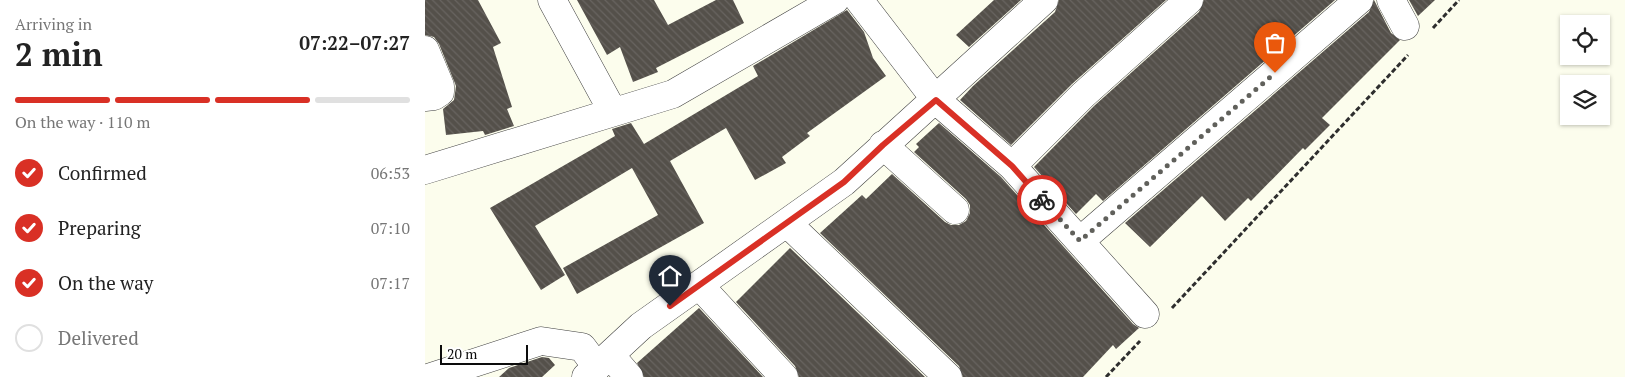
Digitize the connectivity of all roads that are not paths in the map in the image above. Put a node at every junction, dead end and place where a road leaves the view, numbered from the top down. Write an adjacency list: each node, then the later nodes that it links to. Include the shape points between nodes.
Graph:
1 (551, 0): 12 (street)
2 (835, 0): 12 (street, via 673,94)
3 (859, 0): 11 (street)
4 (1044, 0): 11 (street)
5 (1189, 0): 14 (street, via 1083,95)
6 (1359, 0): 18 (street)
7 (1391, 0): 8 (street)
8 (1415, 37)
9 (425, 50): 10 (street, via 440,86 434,96)
10 (425, 97)
11 (936, 100): 13 (street); 14 (street)
12 (613, 112): 15 (street)
13 (883, 145): 16 (street); 17 (street, via 844,182)
14 (1012, 166): 18 (street)
15 (425, 170)
16 (955, 210)
17 (787, 222): 19 (street); 25 (street)
18 (1080, 241): 20 (street)
19 (699, 285): 21 (street, via 641,326); 24 (street)
20 (1157, 313)
21 (597, 366): 22 (street, via 582,347 541,341); 23 (street)
22 (431, 377)
23 (629, 377)
24 (784, 377)
25 (948, 377)

